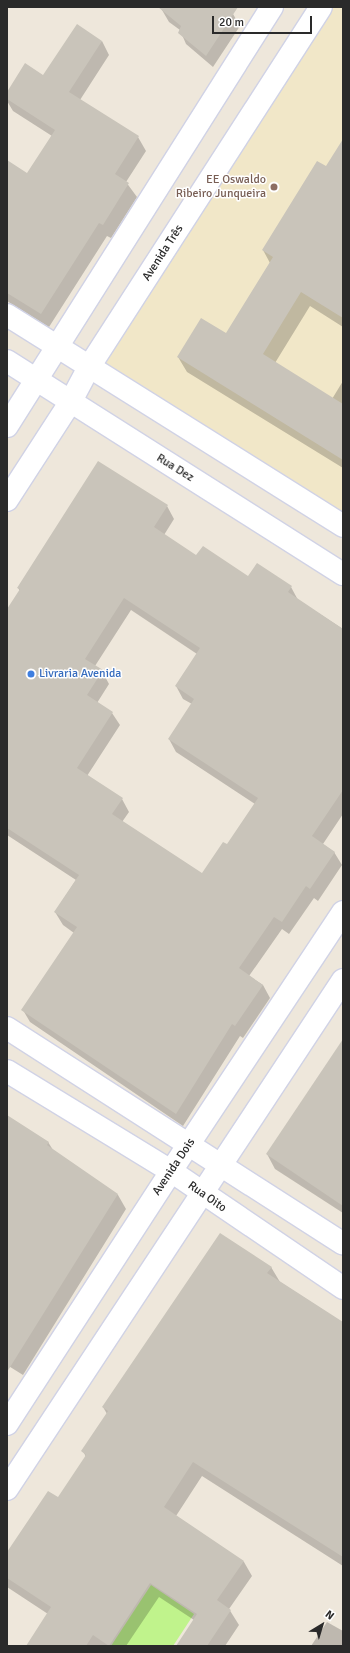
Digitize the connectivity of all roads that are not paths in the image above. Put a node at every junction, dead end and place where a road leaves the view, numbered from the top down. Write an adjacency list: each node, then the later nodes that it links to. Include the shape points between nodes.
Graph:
1 (272, 7): 4 (street)
2 (321, 7): 6 (street, Avenida Três)
3 (7, 315): 4 (street)
4 (56, 346): 6 (street); 7 (street)
5 (7, 361): 7 (street, Rua Dez)
6 (89, 367): 8 (street, Avenida Três); 11 (street)
7 (36, 380): 8 (street, Rua Dez); 9 (street)
8 (71, 402): 10 (street, Avenida Três); 12 (street, Rua Dez)
9 (7, 426)
10 (7, 500)
11 (343, 526)
12 (343, 574)
13 (343, 912): 17 (street, Avenida Dois)
14 (343, 980): 18 (street)
15 (7, 1028): 17 (street)
16 (7, 1070): 19 (street, Rua Oito)
17 (190, 1144): 18 (street); 19 (street, Avenida Dois)
18 (220, 1164): 20 (street); 21 (street)
19 (171, 1171): 20 (street, Rua Oito); 23 (street, Avenida Dois)
20 (201, 1193): 22 (street, Rua Oito); 24 (street)
21 (343, 1244)
22 (343, 1288)
23 (7, 1424)
24 (7, 1490)

